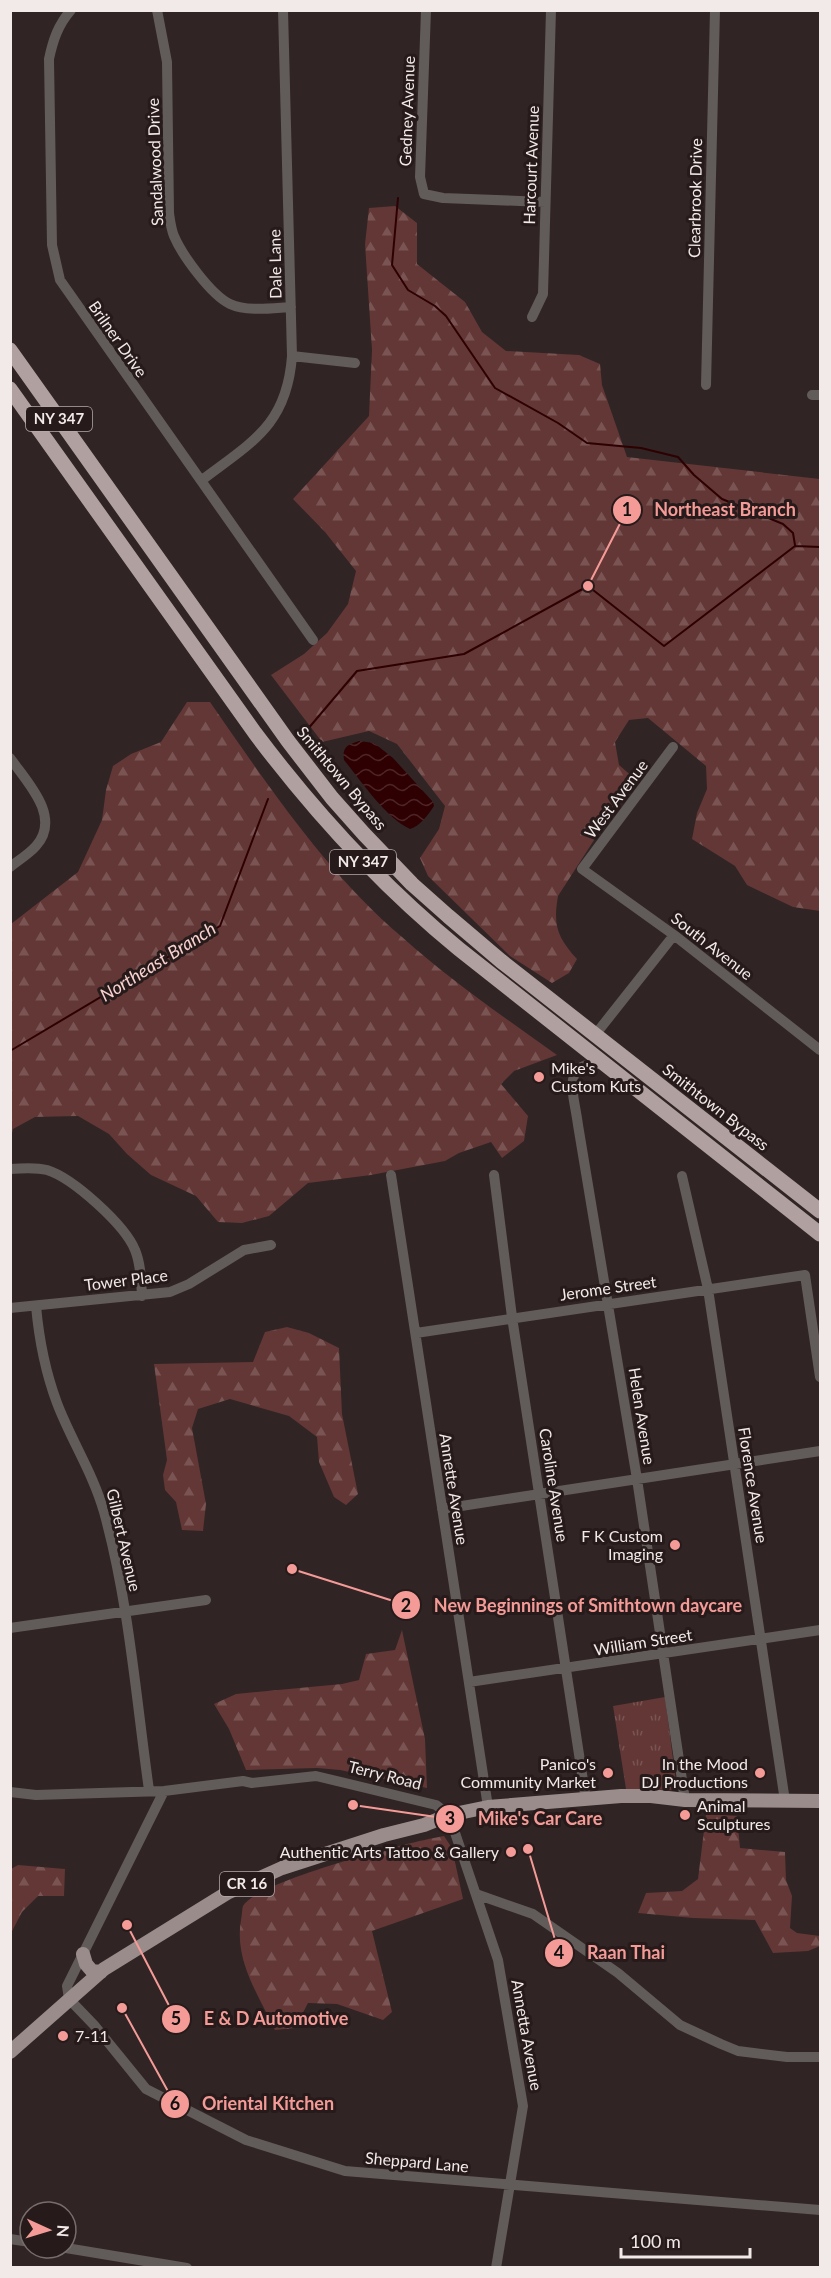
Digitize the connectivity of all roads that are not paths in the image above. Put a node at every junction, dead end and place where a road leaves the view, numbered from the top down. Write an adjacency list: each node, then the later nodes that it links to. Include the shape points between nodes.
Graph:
1 (71, 10): 15 (street, Brilner Drive, via 54,38 49,59 54,262 71,298)
2 (157, 10): 8 (street, Sandalwood Drive, via 167,62 169,213 173,234 215,293 231,305)
3 (283, 10): 8 (street, Dale Lane)
4 (426, 10): 7 (street, Gedney Avenue, via 420,177 424,194)
5 (551, 10): 7 (street, Harcourt Avenue)
6 (715, 10): 13 (street, Clearbrook Drive)
7 (545, 202): 9 (street, Harcourt Avenue, via 543,294)
8 (291, 307): 11 (street, Dale Lane)
9 (532, 317)
10 (10, 350): 22 (highway, Smithtown Bypass / NY 347, via 332,798 448,916)
11 (292, 357): 12 (street); 15 (street, Dale Lane, via 291,376 276,417 255,441)
12 (355, 363)
13 (706, 385)
14 (10, 389): 24 (highway, NY 347, via 255,733 323,819 435,929)
15 (202, 480): 16 (street, Brilner Drive)
16 (313, 640)
17 (673, 747): 20 (street, West Avenue)
18 (10, 758): 19 (street, via 45,814 37,844)
19 (10, 867)
20 (582, 869): 21 (street, South Avenue)
21 (674, 935): 22 (street); 23 (street, South Avenue)
22 (595, 1035): 29 (highway, Smithtown Bypass / NY 347)
23 (820, 1050)
24 (605, 1064): 30 (highway, NY 347); 34 (street, Helen Avenue, via 584,1064 573,1077)
25 (10, 1169): 33 (street, via 47,1170 66,1179 103,1208 126,1232 136,1251)
26 (391, 1175): 38 (street, Annette Avenue)
27 (494, 1175): 37 (street, Caroline Avenue)
28 (682, 1176): 32 (street, Florence Avenue)
29 (820, 1211)
30 (820, 1234)
31 (271, 1245): 33 (street, Tower Place, via 244,1250 170,1292)
32 (708, 1290): 34 (street, Jerome Street); 39 (street, Jerome Street, via 805,1275); 41 (street, Florence Avenue)
33 (142, 1296): 35 (street, Tower Place)
34 (609, 1303): 37 (street, Jerome Street); 42 (street, Helen Avenue)
35 (36, 1305): 36 (street, Tower Place); 46 (street, Gilbert Avenue, via 45,1369 95,1483)
36 (10, 1308)
37 (512, 1317): 38 (street, Jerome Street); 43 (street, Caroline Avenue)
38 (416, 1333): 44 (street, Annette Avenue)
39 (820, 1377)
40 (820, 1451): 41 (street)
41 (734, 1464): 42 (street); 49 (street, Florence Avenue)
42 (637, 1479): 43 (street); 50 (street, Helen Avenue)
43 (540, 1494): 44 (street); 51 (street, Caroline Avenue)
44 (442, 1509): 52 (street, Annette Avenue)
45 (206, 1600): 46 (street)
46 (124, 1611): 47 (street); 53 (street, Gilbert Avenue)
47 (10, 1628)
48 (820, 1630): 49 (street, William Street)
49 (761, 1639): 50 (street, William Street); 58 (street, Florence Avenue)
50 (663, 1654): 51 (street, William Street); 57 (street, Helen Avenue)
51 (566, 1668): 52 (street, William Street); 56 (street, Caroline Avenue)
52 (469, 1682): 60 (street, Annette Avenue)
53 (149, 1790): 54 (street, Terry Road); 55 (street, Terry Road, via 36,1795)
54 (164, 1791): 61 (street, Terry Road, via 316,1776 436,1804); 63 (street)
55 (10, 1792)
56 (586, 1800): 57 (main road, CR 16, via 631,1796); 60 (main road, CR 16)
57 (685, 1800): 58 (main road, CR 16)
58 (785, 1801): 59 (main road, CR 16)
59 (820, 1801)
60 (488, 1807): 61 (main road, CR 16)
61 (449, 1815): 62 (street, Annetta Avenue); 64 (main road, CR 16, via 282,1868 227,1893)
62 (476, 1894): 67 (street, via 533,1914 618,1973 680,2025 700,2035 738,2051 787,2058); 68 (street, Annetta Avenue, via 498,1960 524,2106)
63 (83, 1954): 64 (main road, via 92,1971); 65 (street, via 67,1986)
64 (101, 1972): 65 (main road, CR 16)
65 (69, 1999): 66 (main road, CR 16); 68 (street, Sheppard Lane, via 146,2089 246,2140 345,2171)
66 (10, 2052)
67 (820, 2057)
68 (510, 2185): 69 (street, Sheppard Lane); 72 (street, Annetta Avenue)
69 (820, 2210)
70 (78, 2250): 71 (street)
71 (187, 2268)
72 (496, 2268)

